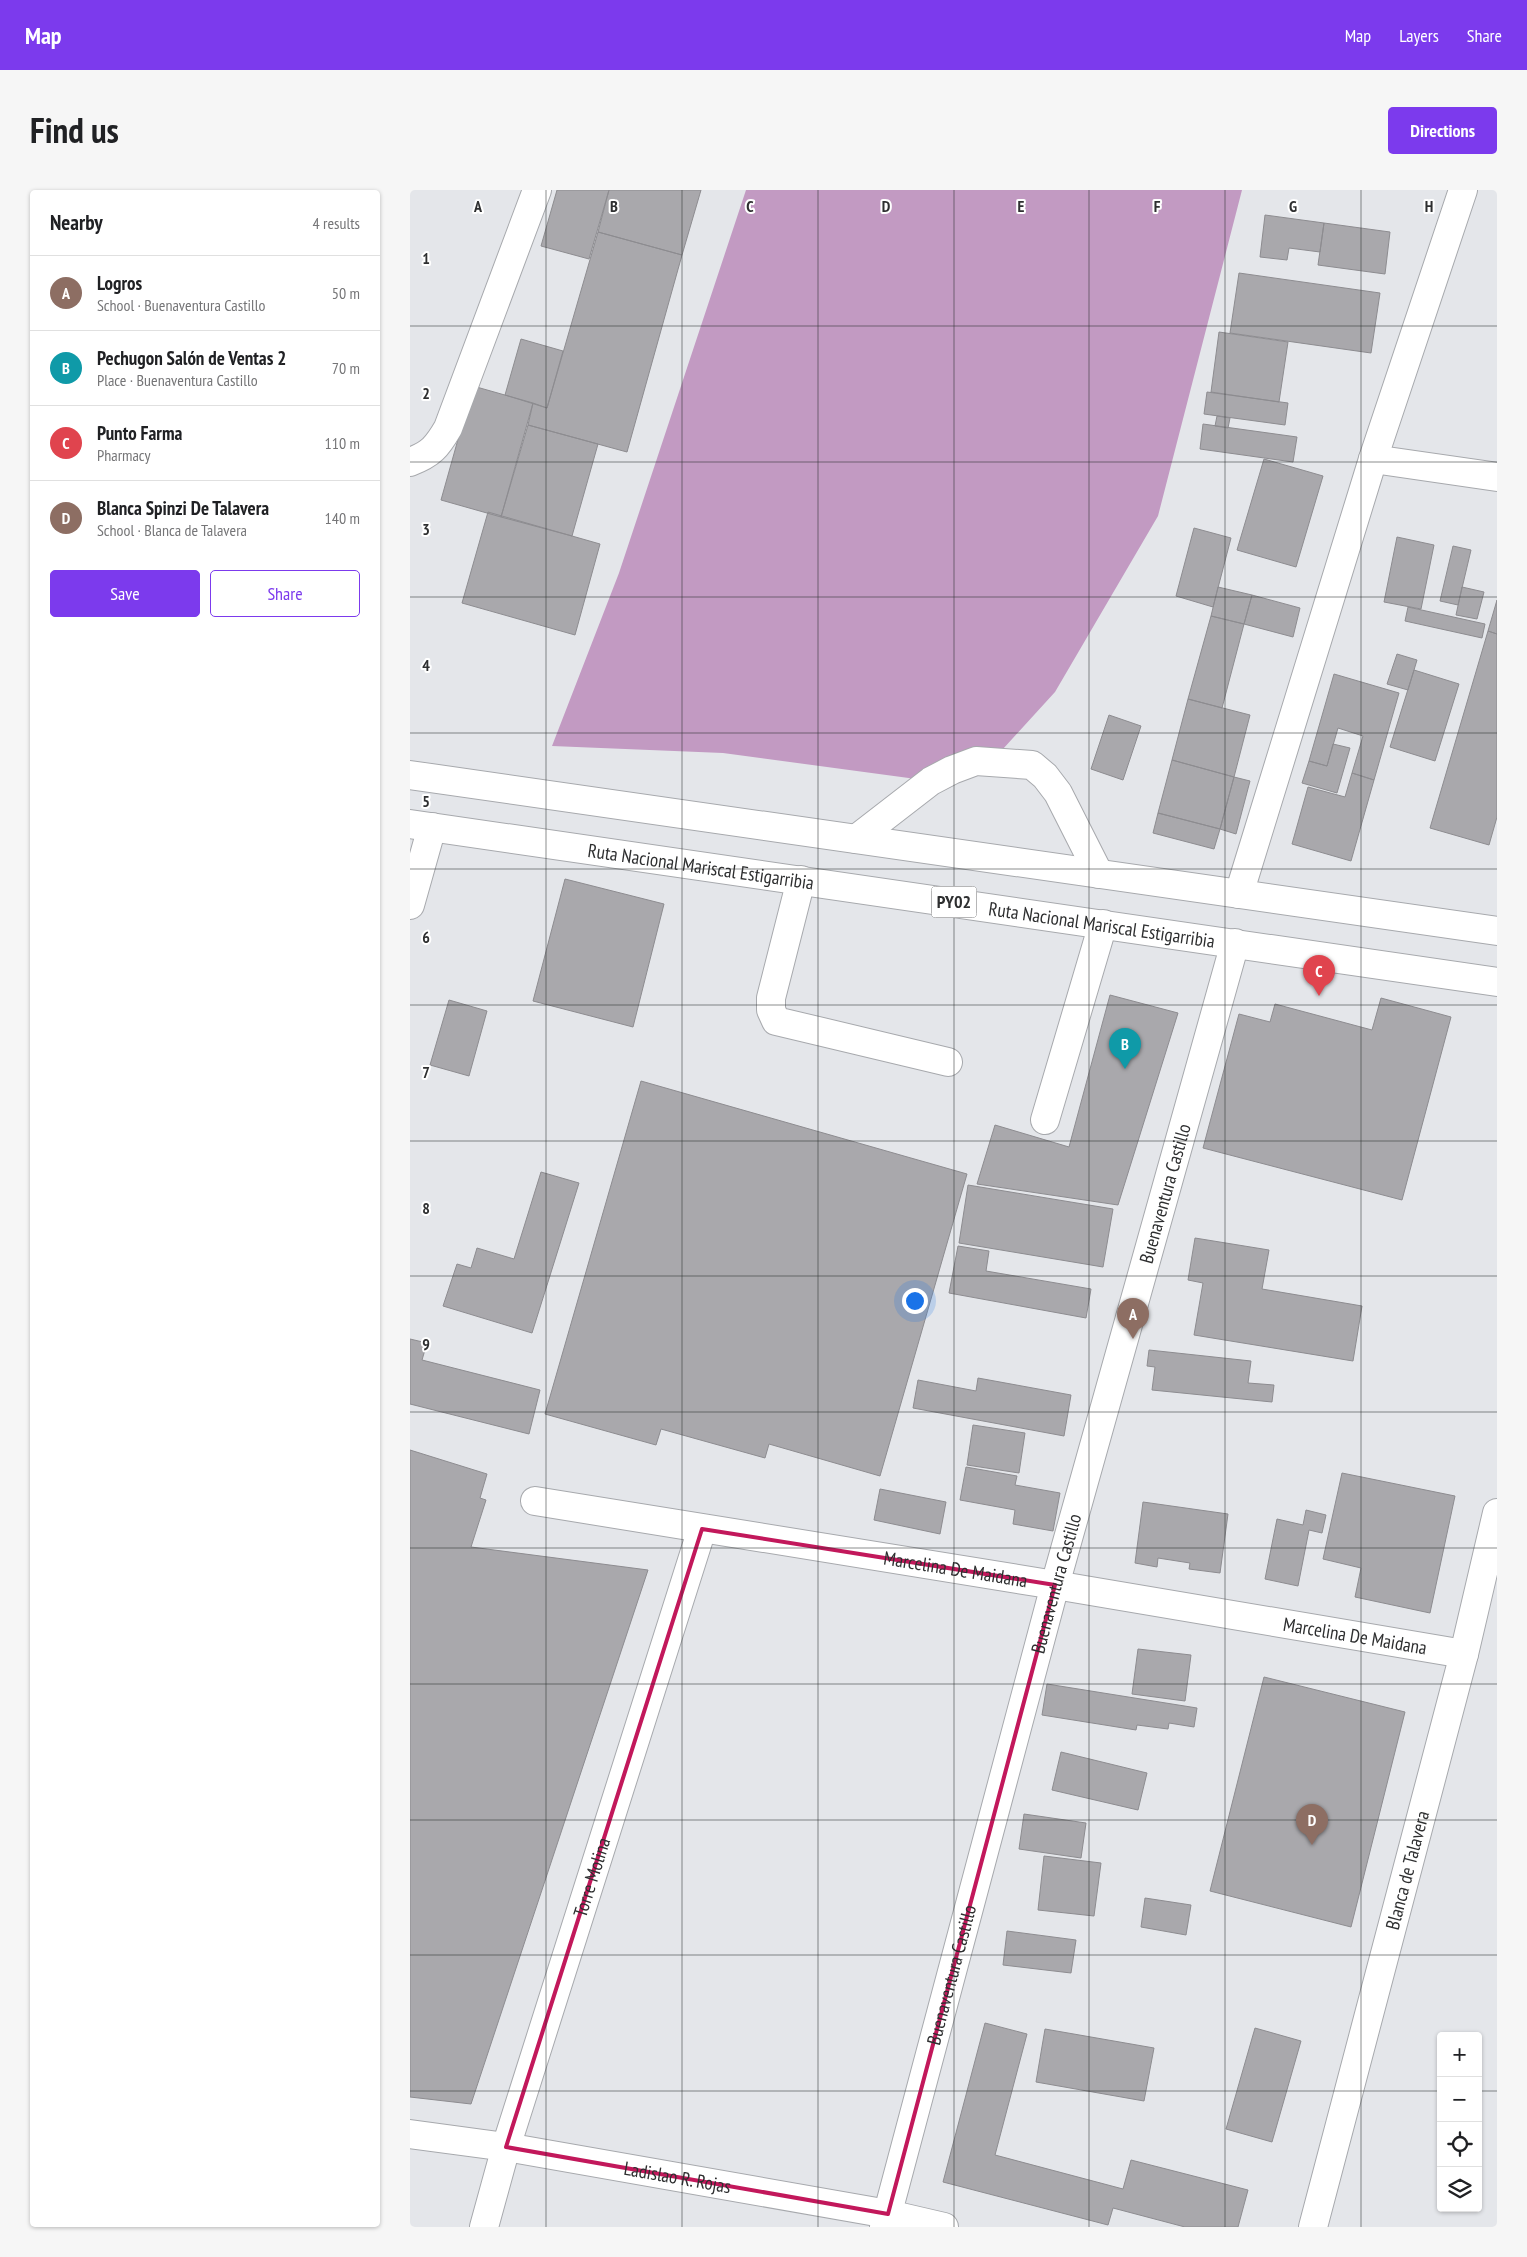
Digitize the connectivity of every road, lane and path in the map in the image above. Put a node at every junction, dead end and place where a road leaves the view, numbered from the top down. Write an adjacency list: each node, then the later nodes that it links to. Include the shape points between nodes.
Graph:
1 (537, 190): 4 (main road, via 448,428 438,445 426,456)
2 (1463, 190): 3 (main road)
3 (1373, 459): 5 (main road); 11 (main road)
4 (410, 462)
5 (1497, 477)
6 (410, 775): 8 (main road)
7 (421, 826): 10 (main road, Ruta Nacional Mariscal Estigarribia / PY02); 12 (main road)
8 (856, 839): 9 (main road); 9 (main road, via 931,782 952,770 976,761 1032,766 1058,793)
9 (1098, 874): 11 (main road)
10 (801, 880): 13 (main road, Ruta Nacional Mariscal Estigarribia / PY02); 17 (main road, via 771,998 770,1010 776,1021)
11 (1239, 894): 14 (main road)
12 (410, 905)
13 (1103, 924): 15 (main road, Ruta Nacional Mariscal Estigarribia / PY02); 18 (main road)
14 (1497, 931)
15 (1235, 942): 16 (main road, Ruta Nacional Mariscal Estigarribia / PY02); 22 (main road, Buenaventura Castillo)
16 (1497, 982)
17 (948, 1062)
18 (1045, 1120)
19 (535, 1501): 21 (main road, Marcelina De Maidana)
20 (1497, 1513): 23 (main road, Blanca de Talavera)
21 (702, 1529): 22 (main road, Marcelina De Maidana); 25 (main road, Torre Molina)
22 (1055, 1585): 23 (main road, Marcelina De Maidana); 26 (main road, Buenaventura Castillo)
23 (1464, 1654): 29 (main road, Blanca de Talavera)
24 (410, 2134): 25 (main road, Ladislao R. Rojas)
25 (506, 2147): 26 (main road, Ladislao R. Rojas); 27 (main road, Torre Molina)
26 (886, 2221): 28 (main road, Ladislao R. Rojas)
27 (484, 2227)
28 (944, 2227)
29 (1313, 2227)

